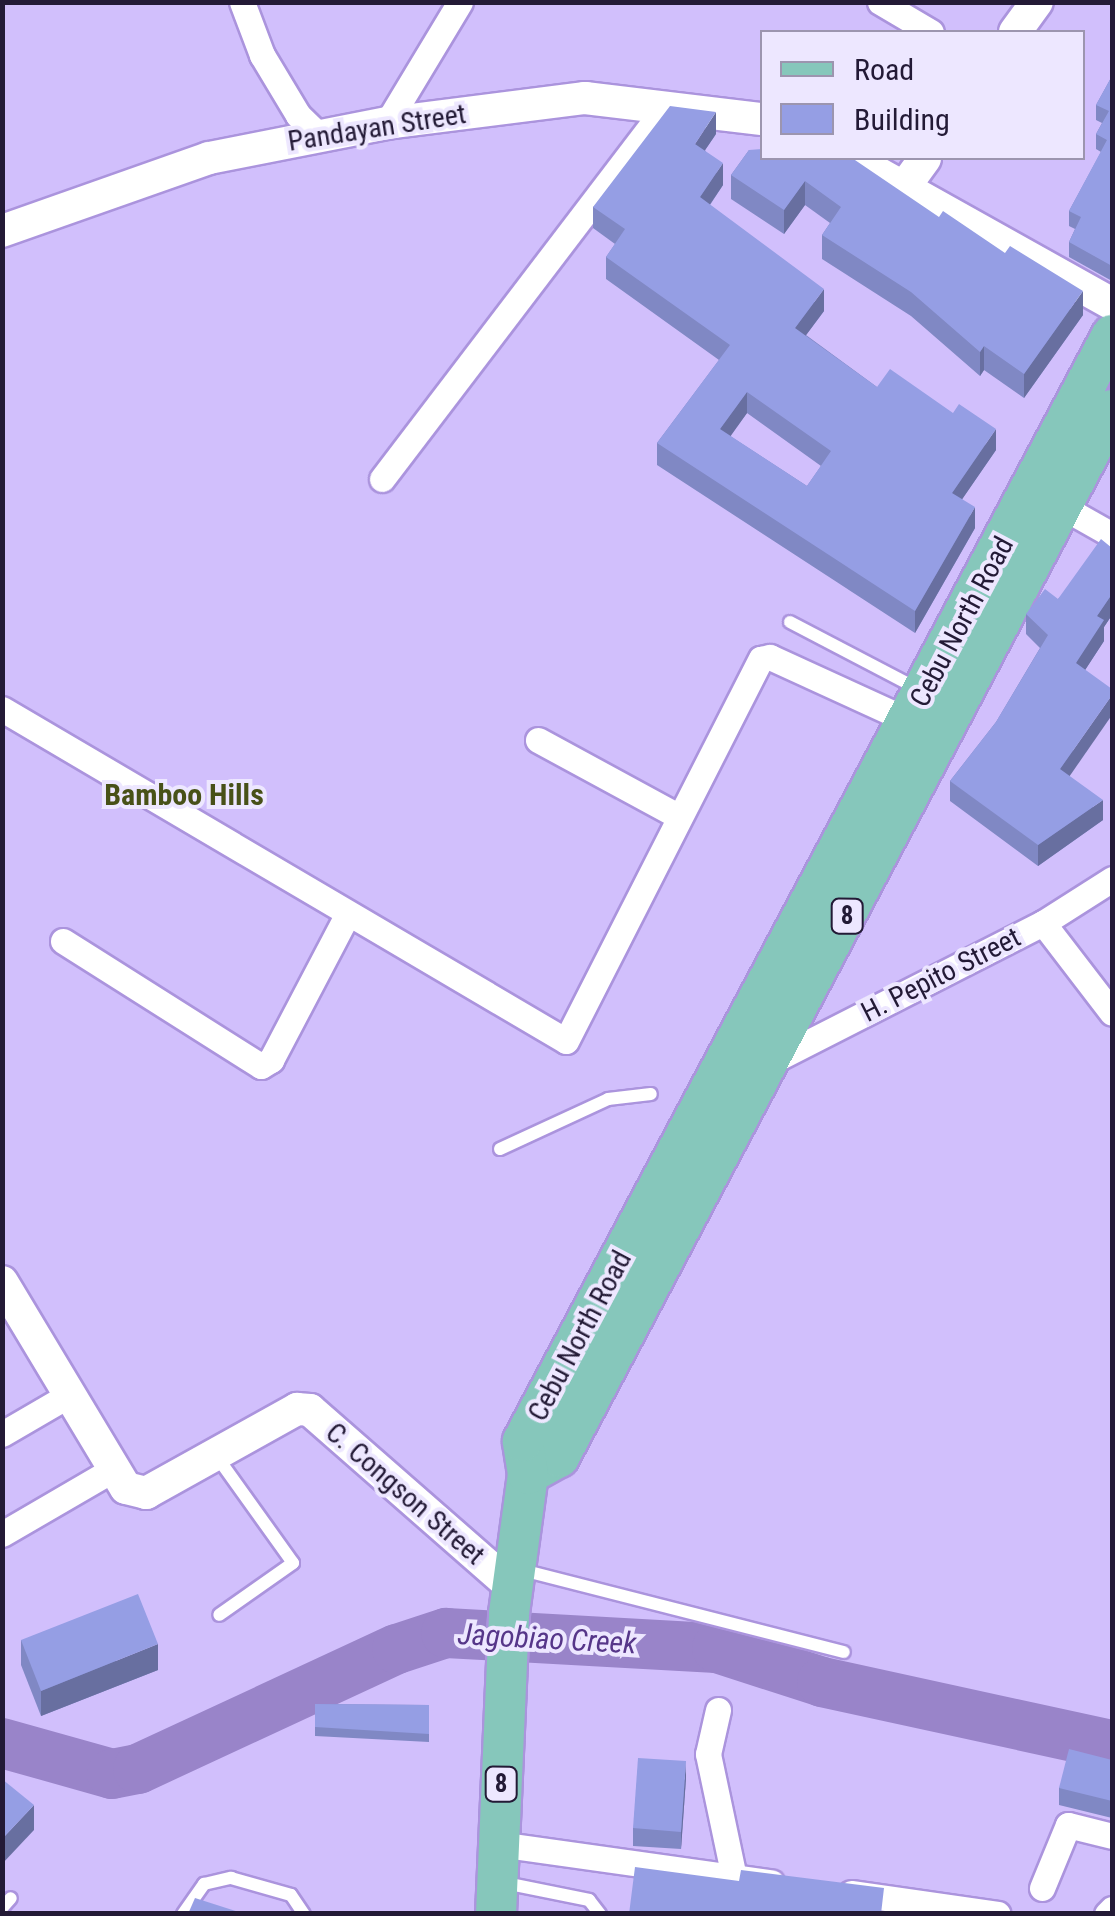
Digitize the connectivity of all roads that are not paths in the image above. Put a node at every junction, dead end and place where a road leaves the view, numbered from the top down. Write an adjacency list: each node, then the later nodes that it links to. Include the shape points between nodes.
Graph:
1 (242, 2): 10 (street, via 262,55 298,115)
2 (460, 2): 9 (street)
3 (880, 2): 5 (street)
4 (1037, 2): 6 (street)
5 (928, 30)
6 (1016, 30)
7 (666, 106): 8 (street, Pandayan Street); 9 (street, Pandayan Street, via 585,98); 18 (street)
8 (760, 120)
9 (386, 123): 10 (street, Pandayan Street)
10 (319, 135): 14 (street, Pandayan Street, via 208,158)
11 (855, 160): 13 (street)
12 (924, 160): 13 (street)
13 (905, 186): 15 (street)
14 (2, 231)
15 (1112, 304)
16 (1112, 335): 19 (main road, Cebu North Road / 8)
17 (1112, 410): 19 (main road, Cebu North Road / 8)
18 (382, 479)
19 (1048, 499): 20 (street); 22 (main road, Cebu North Road / 8); 31 (main road, Cebu North Road / 8)
20 (1112, 535)
21 (790, 622): 22 (lane)
22 (918, 707): 25 (street, via 761,659); 39 (main road, Cebu North Road / 8, via 523,1441)
23 (2, 709): 27 (street)
24 (538, 740): 25 (street)
25 (678, 816): 27 (street, via 566,1041)
26 (1112, 879): 28 (street, H. Pepito Street)
27 (346, 915): 29 (street, via 271,1060 261,1066)
28 (1043, 923): 30 (street); 31 (street, H. Pepito Street)
29 (63, 942)
30 (1112, 1013)
31 (766, 1064): 39 (main road, Cebu North Road / 8, via 560,1457)
32 (651, 1094): 33 (lane, via 608,1099)
33 (500, 1149)
34 (2, 1282): 35 (street)
35 (69, 1395): 36 (street); 38 (street)
36 (2, 1434)
37 (214, 1452): 38 (street, via 146,1492 126,1488); 41 (street, C. Congson Street, via 297,1409 310,1410); 42 (lane, via 292,1563)
38 (112, 1470): 40 (street)
39 (528, 1474): 41 (main road, 8)
40 (2, 1534)
41 (511, 1589): 43 (lane); 47 (main road, 8)
42 (220, 1615)
43 (844, 1652)
44 (718, 1710): 46 (street, via 708,1754)
45 (1112, 1836): 49 (street, via 1068,1825)
46 (734, 1877): 47 (street); 48 (street)
47 (497, 1880): 53 (lane, via 588,1900)
48 (791, 1885)
49 (1042, 1888)
50 (828, 1890): 54 (street)
51 (182, 1914): 52 (lane, via 204,1884 231,1878 291,1895)
52 (304, 1914)
53 (600, 1914)
54 (998, 1914)

